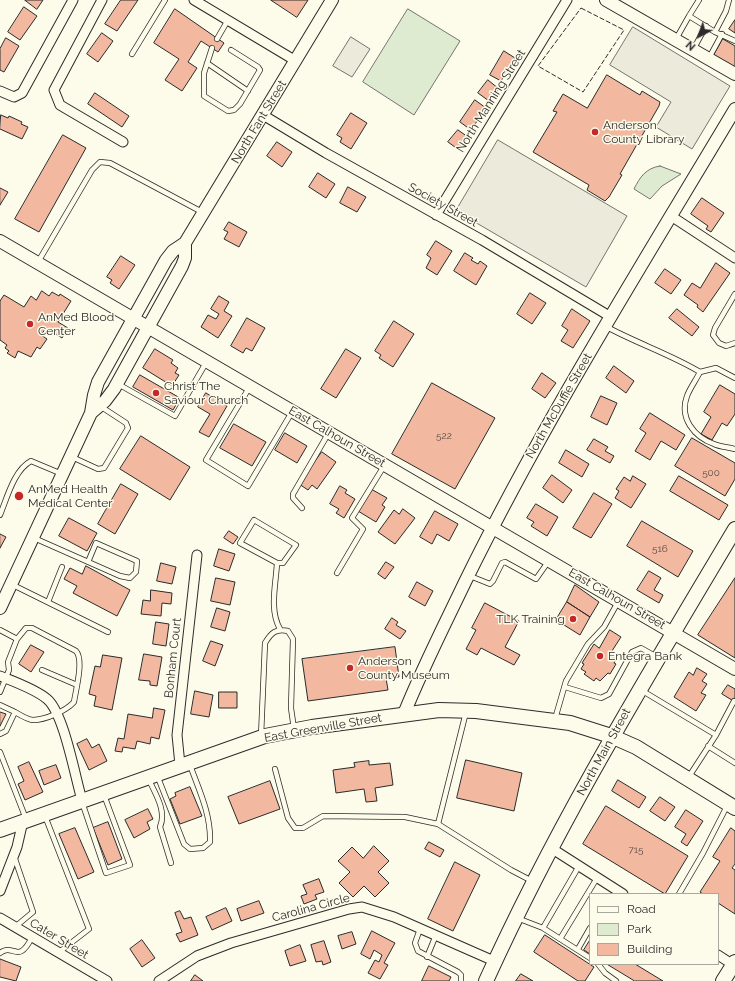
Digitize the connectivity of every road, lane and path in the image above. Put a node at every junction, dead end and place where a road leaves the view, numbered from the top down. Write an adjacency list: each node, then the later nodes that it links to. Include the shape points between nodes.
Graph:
1 (73, 0): 26 (street, via 22,93 14,97)
2 (102, 0): 30 (street, via 54,90 60,105)
3 (165, 0): 21 (lane)
4 (194, 0): 11 (street)
5 (332, 0): 23 (street, North Fant Street)
6 (567, 0): 32 (street, North Manning Street)
7 (606, 0): 16 (street)
8 (699, 0): 10 (lane)
9 (729, 0): 13 (lane)
10 (690, 16): 12 (lane); 16 (lane)
11 (228, 20): 15 (lane); 23 (street)
12 (706, 26): 13 (lane); 20 (lane)
13 (715, 32): 14 (lane)
14 (722, 34): 17 (lane); 22 (lane)
15 (218, 39)
16 (676, 40): 20 (street)
17 (735, 41)
18 (212, 48): 24 (lane)
19 (231, 50): 27 (lane, via 260,70)
20 (693, 50): 22 (street)
21 (132, 54)
22 (709, 58): 25 (street)
23 (296, 61): 29 (street, North Fant Street)
24 (207, 63): 27 (lane); 27 (lane, via 202,85 204,96 209,101 228,111 234,110)
25 (735, 74)
26 (0, 91)
27 (248, 91)
28 (735, 109): 33 (street, North McDuffie Street)
29 (263, 115): 31 (street, North Fant Street); 32 (street, Society Street)
30 (123, 142)
31 (204, 213): 35 (street, North Fant Street); 37 (lane, via 110,163 100,162 92,170)
32 (436, 215): 40 (street, Society Street)
33 (671, 216): 36 (street); 40 (street, North McDuffie Street)
34 (0, 241): 37 (street, East Calhoun Street)
35 (185, 243): 39 (street, North Fant Street, via 173,251 166,260); 41 (street, North Fant Street, via 182,266)
36 (735, 258)
37 (38, 263): 39 (street, East Calhoun Street)
38 (735, 294): 42 (lane, via 713,335 719,343 726,346)
39 (133, 318): 41 (street, East Calhoun Street); 48 (street, North Fant Street, via 98,382 94,394)
40 (608, 321): 44 (lane, via 636,343 675,357); 57 (street, North McDuffie Street)
41 (147, 326): 43 (street, East Calhoun Street); 46 (street, North Fant Street)
42 (735, 343)
43 (207, 361): 46 (lane, via 175,416); 47 (street, East Calhoun Street)
44 (700, 372): 45 (lane, via 712,367); 51 (lane, via 687,397 685,416 690,428 700,438)
45 (735, 378)
46 (117, 383): 48 (street, North Fant Street, via 105,401)
47 (250, 386): 49 (street, East Calhoun Street); 49 (lane, via 206,460 248,486)
48 (95, 409): 52 (street, North Fant Street); 52 (lane, via 126,422 128,428 104,468 98,469)
49 (292, 411): 50 (street, East Calhoun Street)
50 (329, 432): 53 (street, East Calhoun Street); 55 (lane, via 293,494 293,498)
51 (735, 449)
52 (71, 456): 54 (street, North Fant Street)
53 (385, 465): 57 (street, East Calhoun Street); 65 (lane, via 352,518 363,529)
54 (62, 474): 56 (lane, via 38,462 26,463 15,480); 59 (street, North Fant Street)
55 (302, 508)
56 (0, 515)
57 (492, 527): 61 (street, East Calhoun Street); 66 (street, North McDuffie Street)
58 (735, 529): 74 (main road, North Main Street)
59 (33, 537): 62 (lane); 67 (street, North Fant Street)
60 (197, 554): 99 (street, Bonham Court, via 177,735)
61 (549, 560): 66 (lane, via 536,580 505,562 490,584); 68 (street, East Calhoun Street)
62 (88, 562): 62 (lane, via 120,576 130,578 136,572 137,561 96,543)
63 (277, 563): 63 (lane, via 240,543 254,520 296,545 283,563); 71 (lane, via 274,606 275,620)
64 (62, 567): 69 (lane)
65 (337, 574)
66 (468, 575): 89 (street, North McDuffie Street)
67 (11, 584): 69 (lane); 70 (street, North Fant Street)
68 (618, 600): 74 (street, East Calhoun Street); 81 (lane, via 604,627 588,644)
69 (48, 602): 73 (lane)
70 (0, 608)
71 (280, 629): 91 (lane, via 288,631 293,639 291,708); 95 (lane, via 270,633 265,643)
72 (0, 630): 75 (lane)
73 (108, 632)
74 (674, 632): 76 (main road, North Main Street); 77 (street, East Calhoun Street)
75 (17, 640): 79 (lane, via 8,662 9,670); 80 (lane, via 26,628 32,628 76,651 80,662)
76 (658, 658): 81 (lane, via 641,648 632,652 609,694 601,698); 82 (main road, North Main Street)
77 (735, 669)
78 (42, 670): 80 (lane)
79 (3, 677): 83 (lane); 88 (street, via 46,698)
80 (77, 685): 88 (lane, via 74,702)
81 (564, 687): 90 (lane)
82 (640, 689): 93 (lane); 94 (main road, North Main Street)
83 (0, 692)
84 (734, 701): 93 (lane)
85 (0, 705): 87 (lane)
86 (466, 711): 89 (main road, East Greenville Street, via 439,710); 90 (main road, East Greenville Street); 108 (lane)
87 (16, 712): 88 (lane, via 32,720); 92 (lane, via 6,731)
88 (57, 712): 104 (street)
89 (404, 714): 91 (main road, East Greenville Street)
90 (555, 721): 94 (main road, East Greenville Street)
91 (295, 731): 95 (main road, East Greenville Street)
92 (0, 734)
93 (716, 734): 96 (lane)
94 (611, 736): 102 (main road, East Greenville Street, via 636,747); 110 (main road, North Main Street)
95 (261, 738): 99 (main road, East Greenville Street)
96 (708, 746): 98 (lane); 102 (lane)
97 (0, 752): 107 (lane)
98 (735, 763)
99 (184, 764): 101 (main road, East Greenville Street); 101 (lane, via 207,811 211,828 210,842 203,848 190,849 184,844)
100 (275, 769): 108 (lane, via 288,818 297,829 323,816 405,817)
101 (151, 775): 103 (main road, East Greenville Street); 112 (lane, via 163,820 160,827)
102 (687, 778): 105 (main road, East Greenville Street)
103 (103, 793): 104 (main road, East Greenville Street); 104 (lane, via 130,865 106,873)
104 (82, 800): 106 (main road, East Greenville Street)
105 (732, 805): 118 (lane)
106 (44, 814): 107 (main road, East Greenville Street); 130 (lane, via 89,929)
107 (24, 821): 109 (main road, East Greenville Street); 111 (street)
108 (438, 824): 115 (lane)
109 (0, 830)
110 (551, 848): 113 (street); 115 (main road, North Main Street)
111 (14, 856): 116 (street); 121 (lane, via 33,912)
112 (171, 863)
113 (579, 866): 114 (street); 123 (lane)
114 (597, 878): 117 (street); 127 (lane)
115 (534, 882): 119 (main road, North Main Street)
116 (0, 891)
117 (612, 891)
118 (680, 893)
119 (516, 917): 123 (lane); 134 (main road, North Main Street)
120 (0, 918): 121 (street, Cater Street)
121 (15, 927): 126 (street, Cater Street)
122 (420, 928): 125 (street, Carolina Circle); 132 (lane, via 415,943 418,951); 138 (street, Carolina Circle, via 362,907 349,909 230,943 197,956)
123 (543, 928): 127 (lane)
124 (589, 930): 128 (lane)
125 (436, 935): 132 (lane); 134 (street, Carolina Circle)
126 (32, 937): 129 (lane, via 22,951 7,950); 130 (street, Cater Street)
127 (560, 939): 128 (lane)
128 (578, 949): 133 (lane)
129 (0, 953)
130 (58, 953): 137 (street, Cater Street)
131 (719, 956): 135 (street)
132 (427, 957): 139 (lane, via 458,972)
133 (589, 957)
134 (494, 961): 140 (main road, North Main Street)
135 (734, 964): 142 (main road)
136 (599, 965): 141 (lane)
137 (107, 981)
138 (160, 981)
139 (461, 981)
140 (486, 981)
141 (616, 981)
142 (723, 981)

